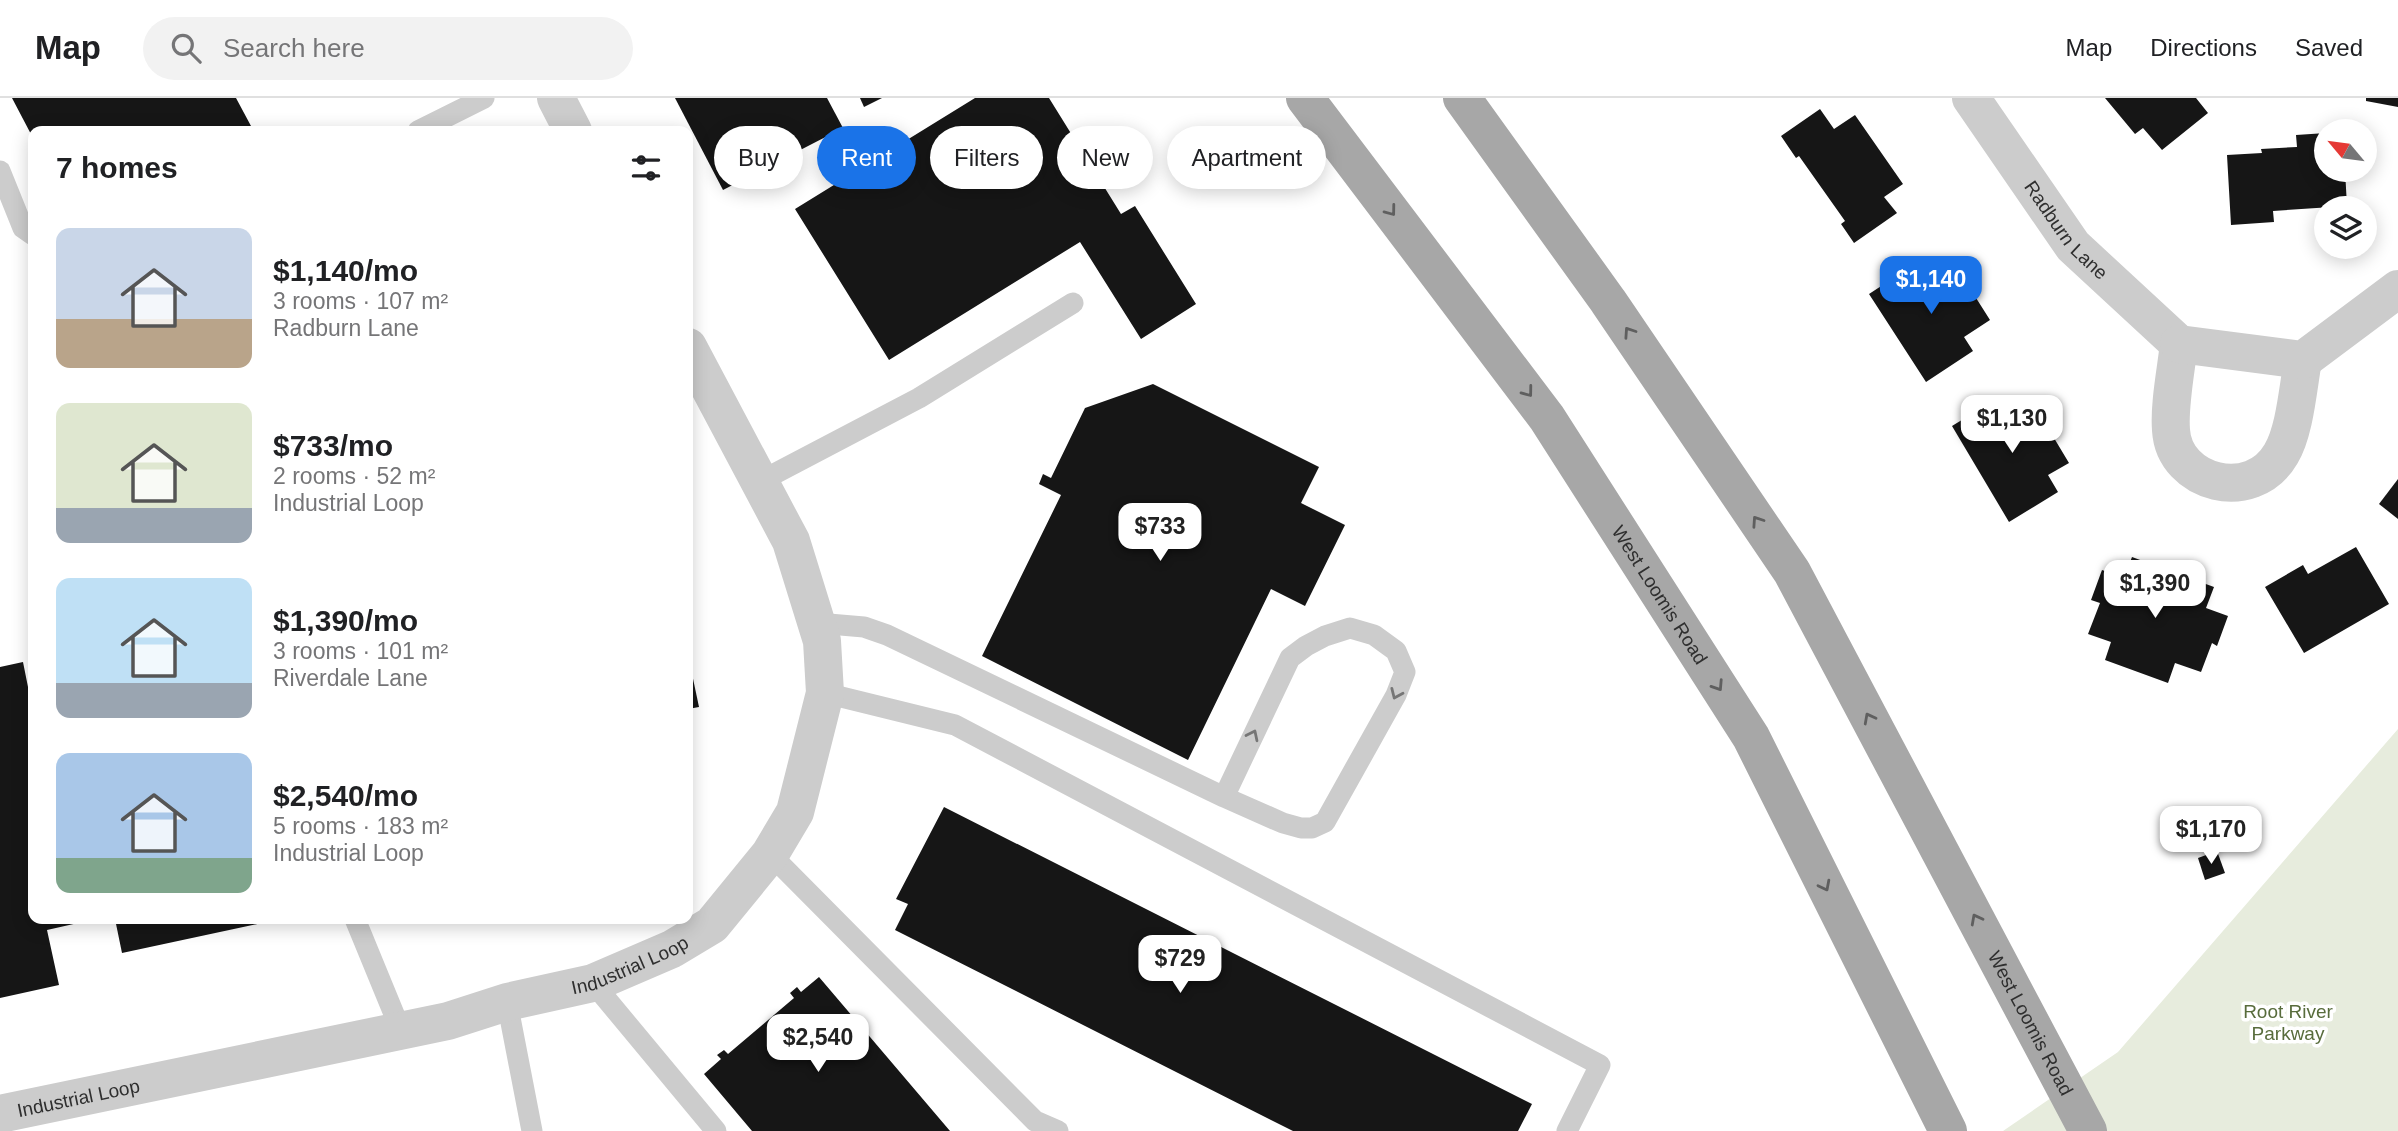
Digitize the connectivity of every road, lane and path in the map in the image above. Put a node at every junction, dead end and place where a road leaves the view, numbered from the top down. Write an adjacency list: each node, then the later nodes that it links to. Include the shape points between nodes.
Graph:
1 (484, 98): 6 (lane)
2 (556, 98): 7 (street)
3 (1305, 98): 29 (main road, West Loomis Road, one-way to 29, via 1547,418 1751,737)
4 (1462, 98): 30 (main road, West Loomis Road, one-way to 4, via 1792,572 1608,301)
5 (1971, 98): 12 (street, Radburn Lane, via 2073,246)
6 (428, 126)
7 (570, 126)
8 (0, 171): 9 (lane)
9 (28, 232)
10 (2398, 289): 14 (street)
11 (1073, 303): 15 (lane, via 919,398)
12 (2179, 344): 14 (street); 14 (street, via 2171,431 2179,455 2197,473 2220,484 2243,483 2266,474 2282,453)
13 (693, 357): 15 (street, Industrial Loop)
14 (2304, 360)
15 (759, 482): 16 (street, Industrial Loop, via 790,541)
16 (817, 624): 17 (street, Industrial Loop); 18 (lane, via 864,627 887,635)
17 (825, 693): 19 (street, Industrial Loop, via 795,812); 28 (lane, via 955,725 1600,1065)
18 (1223, 797): 18 (lane, one-way to 18, via 1290,657 1325,636 1350,628 1374,635 1396,651 1405,672 1396,695 1325,822 1301,828)
19 (770, 854): 21 (street, Industrial Loop, via 712,925 672,949); 27 (lane, via 1035,1121)
20 (357, 924): 23 (lane)
21 (593, 983): 22 (street, Industrial Loop); 26 (lane)
22 (507, 1002): 23 (street, Industrial Loop); 25 (lane)
23 (401, 1031): 24 (street, Industrial Loop)
24 (0, 1114)
25 (533, 1131)
26 (716, 1131)
27 (1058, 1131)
28 (1567, 1131)
29 (1948, 1131)
30 (2088, 1131)

